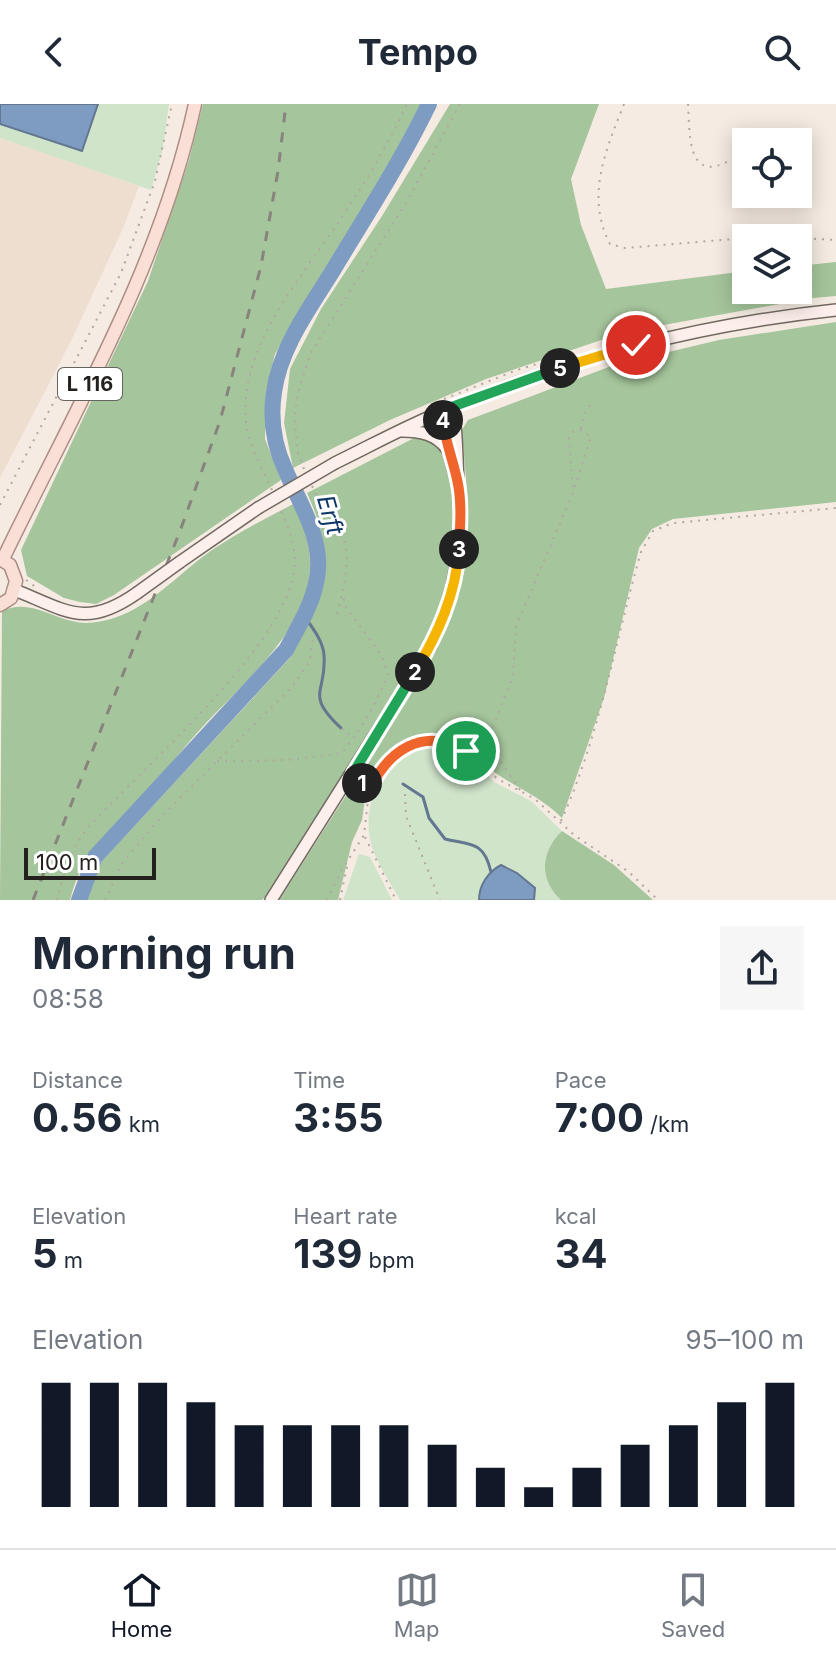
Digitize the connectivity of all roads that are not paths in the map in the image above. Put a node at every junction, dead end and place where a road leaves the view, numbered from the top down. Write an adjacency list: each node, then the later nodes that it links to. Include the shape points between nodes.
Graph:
1 (195, 104): 7 (main road, L 116, via 175,181 140,274)
2 (836, 310): 3 (main road, via 636,345)
3 (446, 409): 4 (main road); 5 (main road, via 442,421); 6 (main road, via 454,416)
4 (398, 432): 5 (main road, via 429,435); 8 (main road, bridge, via 258,508 111,611 71,611)
5 (448, 452): 6 (main road)
6 (458, 483): 10 (main road, via 458,564 441,624)
7 (1, 559): 8 (main road, via 14,572)
8 (15, 590): 9 (main road)
9 (0, 605)
10 (271, 900)

